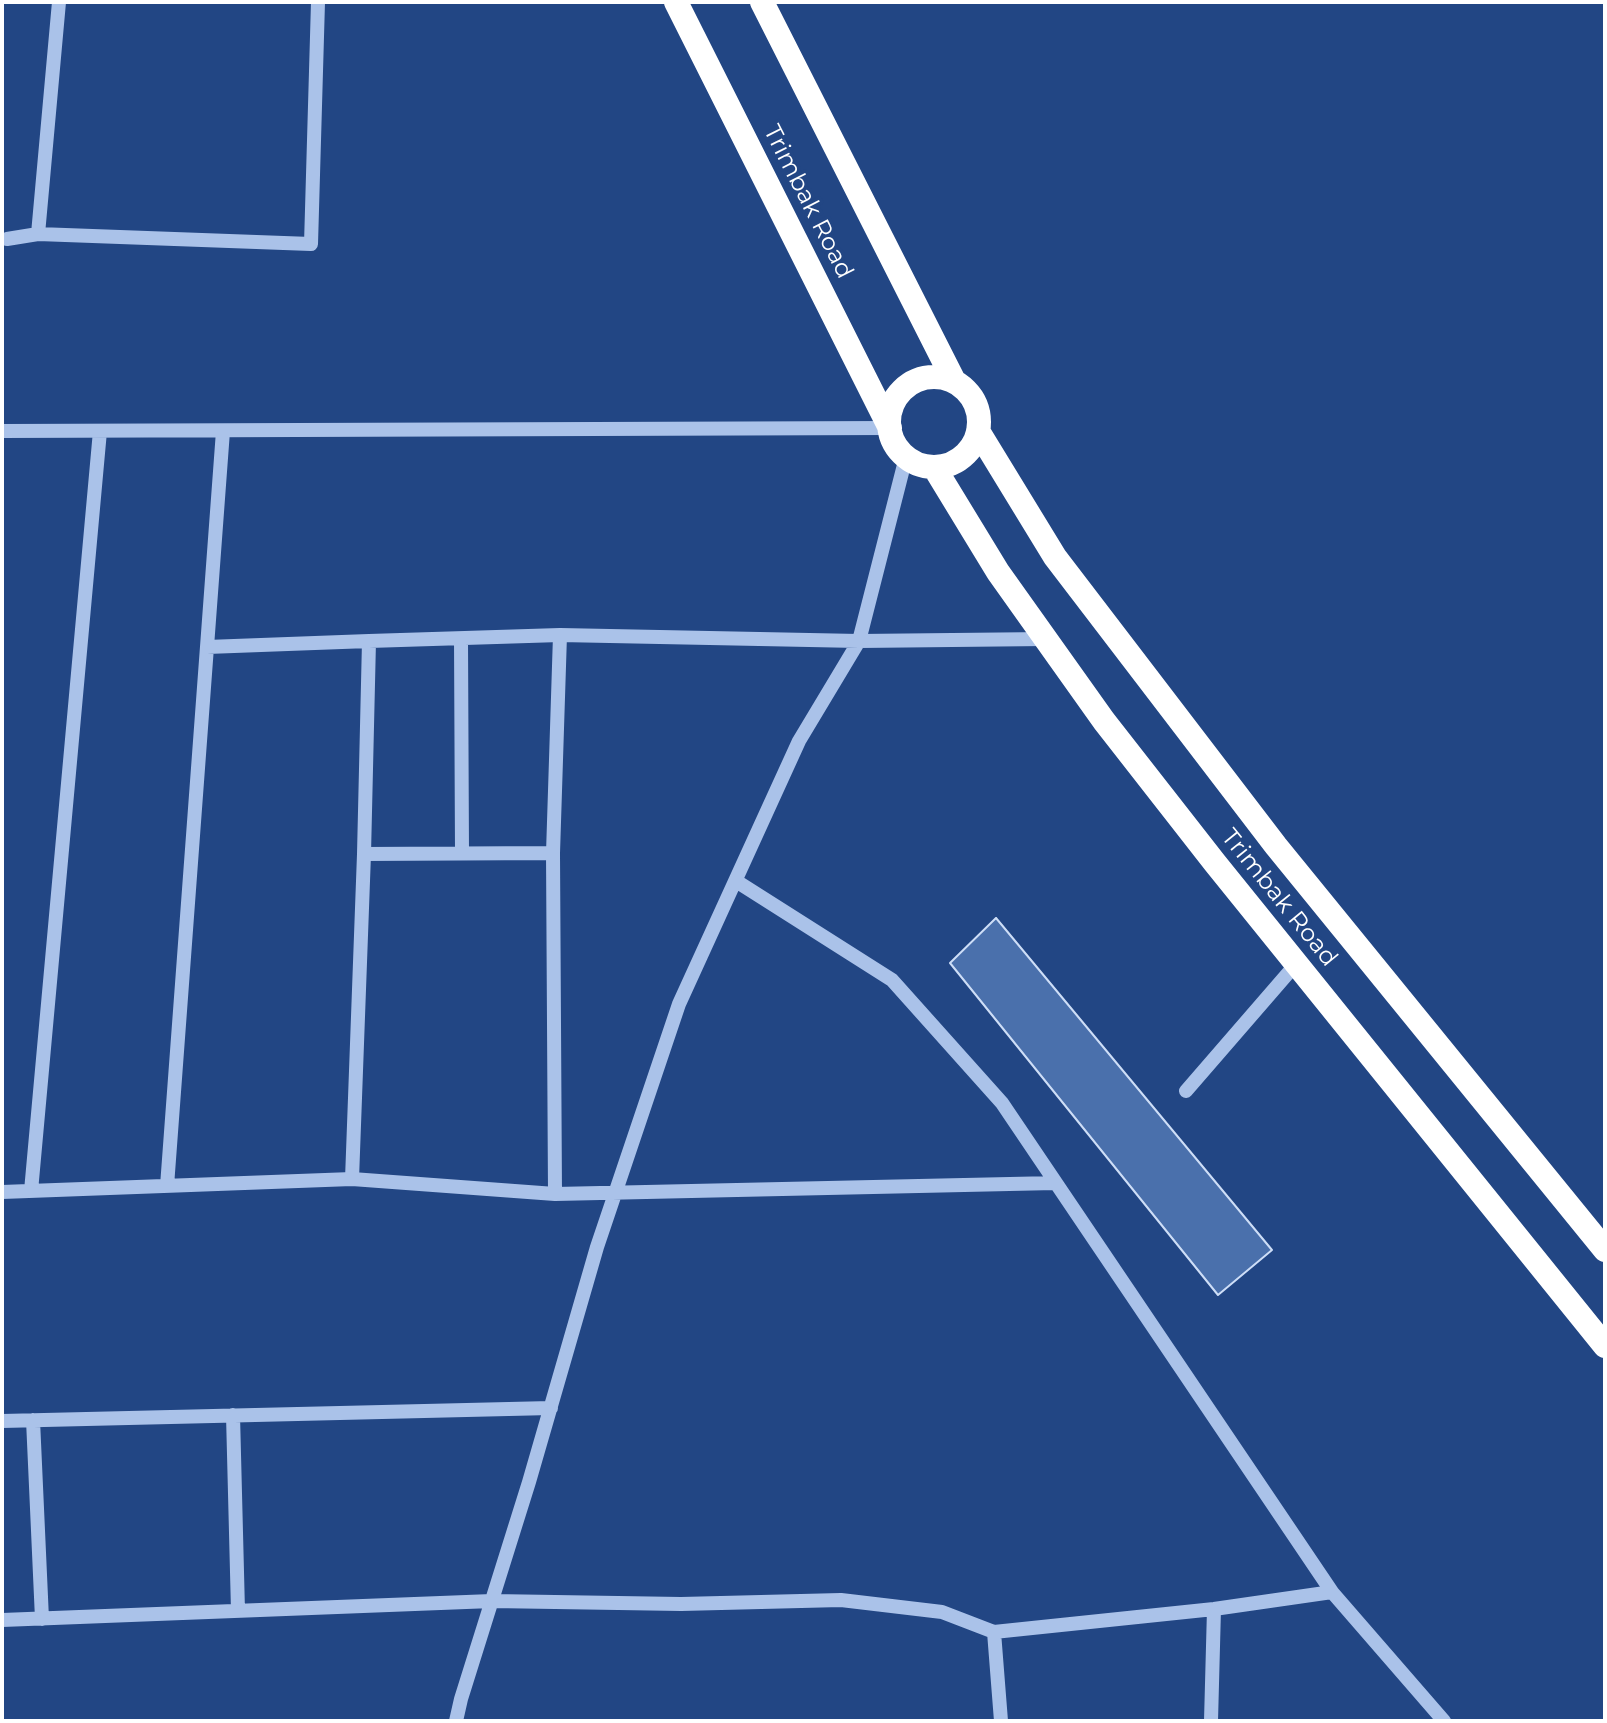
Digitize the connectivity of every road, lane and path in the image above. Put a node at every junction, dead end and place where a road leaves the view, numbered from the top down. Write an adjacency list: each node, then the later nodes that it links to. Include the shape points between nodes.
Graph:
1 (59, 2): 5 (street)
2 (318, 2): 5 (street, via 311,244)
3 (676, 2): 8 (highway, Trimbak Road)
4 (762, 2): 7 (highway, Trimbak Road)
5 (38, 234): 6 (street)
6 (7, 239)
7 (954, 381): 8 (highway, via 925,377 912,382 893,403); 12 (highway, via 974,402)
8 (890, 428): 11 (street); 13 (highway)
9 (2, 431): 10 (street)
10 (100, 431): 11 (street); 30 (street)
11 (223, 431): 20 (street)
12 (978, 431): 14 (highway, via 962,457); 34 (highway, Trimbak Road, via 1055,557 1276,846)
13 (906, 457): 14 (highway); 19 (street)
14 (934, 467): 17 (highway, Trimbak Road)
15 (560, 635): 16 (street); 19 (street); 22 (street)
16 (461, 639): 18 (street); 21 (street)
17 (1046, 639): 19 (street); 25 (highway, Trimbak Road, via 1104,721)
18 (369, 641): 20 (street); 23 (street)
19 (859, 641): 24 (street, via 799,741)
20 (207, 647): 29 (street)
21 (462, 853): 22 (street); 23 (street)
22 (553, 853): 33 (street)
23 (364, 854): 27 (street)
24 (736, 881): 28 (street, via 892,980 1002,1103); 32 (street, via 679,1004)
25 (1296, 964): 26 (street); 35 (highway, Trimbak Road)
26 (1186, 1091)
27 (352, 1179): 29 (street); 33 (street)
28 (1055, 1183): 32 (street); 40 (street)
29 (167, 1186): 30 (street)
30 (31, 1191): 31 (street)
31 (2, 1192)
32 (615, 1193): 33 (street); 36 (street)
33 (555, 1194)
34 (1605, 1250)
35 (1605, 1346)
36 (551, 1408): 37 (street); 41 (street)
37 (233, 1415): 38 (street); 43 (street)
38 (33, 1420): 39 (street); 44 (street)
39 (2, 1421)
40 (1332, 1592): 42 (street); 50 (street)
41 (492, 1601): 43 (street); 46 (street, via 841,1600 942,1612); 47 (street)
42 (1214, 1609): 46 (street); 49 (street)
43 (238, 1611): 44 (street)
44 (42, 1619): 45 (street)
45 (2, 1620)
46 (994, 1632): 48 (street)
47 (456, 1721)
48 (1001, 1721)
49 (1211, 1721)
50 (1444, 1721)

